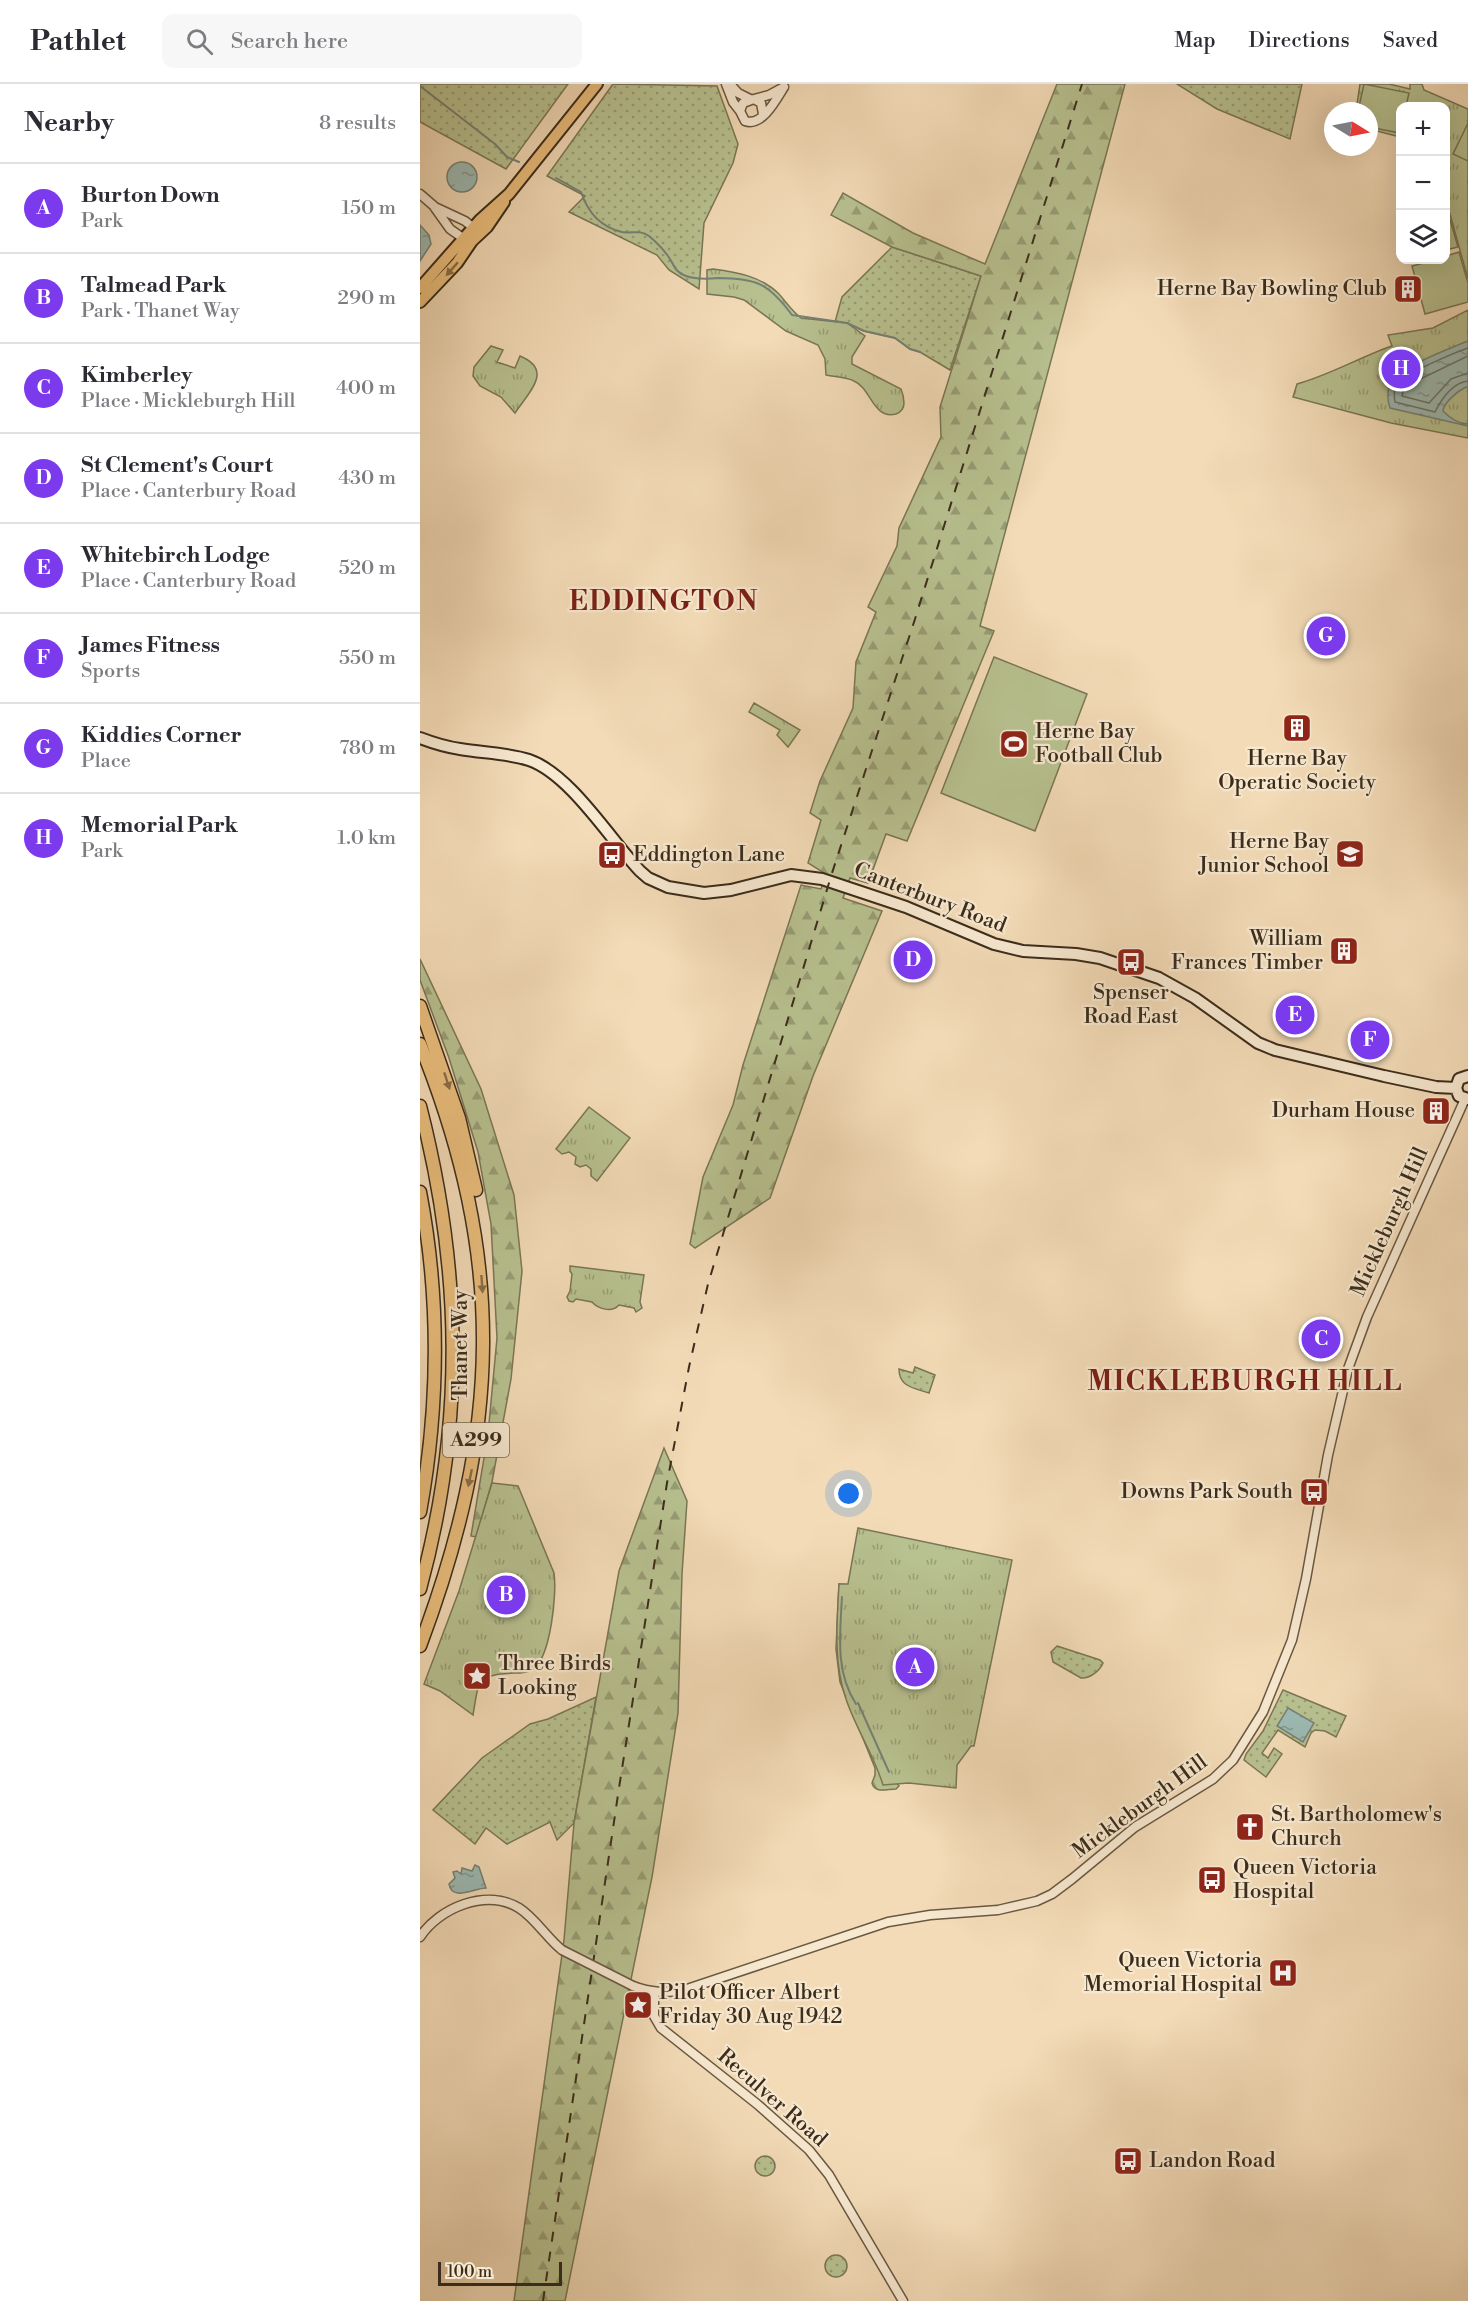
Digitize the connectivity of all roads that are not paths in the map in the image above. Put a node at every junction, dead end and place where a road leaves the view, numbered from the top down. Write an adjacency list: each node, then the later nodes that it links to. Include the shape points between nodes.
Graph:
1 (587, 84): 8 (main road)
2 (597, 84): 8 (main road)
3 (728, 84): 5 (street); 6 (street)
4 (786, 86): 5 (street); 7 (street)
5 (752, 99): 6 (street); 7 (street, via 761,103)
6 (740, 111): 7 (street, via 742,118 752,123)
7 (764, 114)
8 (568, 119): 11 (main road, via 487,228)
9 (420, 195): 10 (street)
10 (435, 207): 11 (street); 11 (street, via 450,229)
11 (471, 236): 12 (main road); 13 (main road, one-way to 13, via 457,263)
12 (420, 288)
13 (420, 302)
14 (420, 738): 18 (main road, Canterbury Road, via 542,766 569,789 640,871 668,886 718,892 790,875 822,879 906,907 1001,946 1100,958 1159,978 1195,998 1258,1043 1275,1050 1436,1087)
15 (420, 1006): 22 (highway, A299, one-way to 22, via 467,1148 479,1206)
16 (420, 1044): 22 (highway, Thanet Way / A299, via 454,1140)
17 (1468, 1076): 18 (main road, via 1459,1080)
18 (1456, 1088): 19 (main road, via 1457,1094)
19 (1466, 1099): 27 (street, Mickleburgh Hill, via 1367,1317 1348,1369 1292,1640 1263,1712 1233,1760 1214,1779 1135,1827 1072,1879 1037,1901 998,1910 888,1922 684,1990)
20 (420, 1106): 24 (highway, Thanet Way / A299, via 445,1223 453,1332 445,1476)
21 (420, 1192): 23 (highway, A299, via 430,1266 434,1372 431,1433)
22 (475, 1226): 25 (highway, Thanet Way / A299, one-way to 25, via 482,1291 481,1410 463,1511)
23 (420, 1512)
24 (420, 1588)
25 (420, 1646)
26 (420, 1937): 27 (street, Mickleburgh Hill, bridge, via 448,1911 498,1900 523,1911 562,1950 633,1986)
27 (654, 1992): 28 (street, Reculver Road, via 654,2016 661,2028 809,2150 829,2175)
28 (903, 2301)

